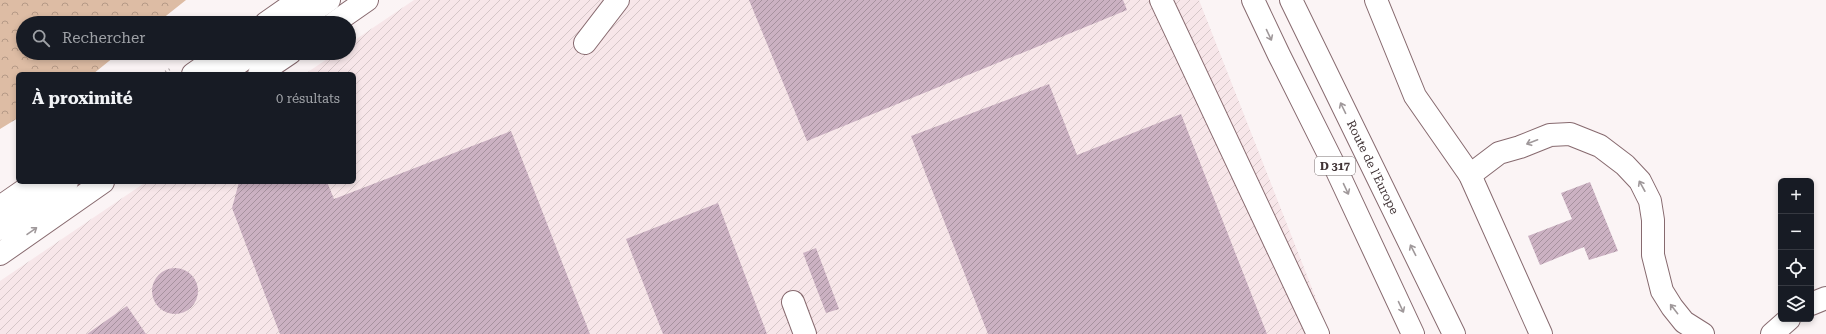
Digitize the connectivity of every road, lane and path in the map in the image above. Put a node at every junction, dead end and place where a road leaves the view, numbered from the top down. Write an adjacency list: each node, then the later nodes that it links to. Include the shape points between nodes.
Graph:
1 (299, 0): 9 (main road)
2 (329, 0): 10 (main road)
3 (368, 0): 11 (main road)
4 (618, 0): 12 (main road)
5 (1161, 0): 31 (main road)
6 (1253, 0): 32 (main road, D 317, one-way to 32)
7 (1291, 0): 33 (main road, Route de l'Europe / D 317, one-way to 7)
8 (1376, 0): 19 (main road, via 1415,96)
9 (276, 16)
10 (306, 16)
11 (344, 16)
12 (585, 43)
13 (213, 60): 16 (main road)
14 (243, 60): 17 (main road)
15 (280, 60): 18 (main road)
16 (196, 72)
17 (226, 72)
18 (262, 72)
19 (1470, 175): 34 (main road); 35 (main road, one-way to 19, via 1684,322 1662,291 1653,255 1650,201 1640,181 1625,165 1600,146 1570,134 1550,135 1499,153)
20 (33, 184): 23 (main road)
21 (64, 184): 24 (main road)
22 (100, 184): 25 (main road, one-way to 22)
23 (0, 207)
24 (0, 229)
25 (0, 254)
26 (1826, 298): 28 (main road)
27 (793, 302): 30 (main road)
28 (1814, 303)
29 (1786, 322): 36 (main road)
30 (805, 334)
31 (1318, 334)
32 (1413, 334)
33 (1454, 334)
34 (1541, 334)
35 (1703, 334)
36 (1772, 334)

